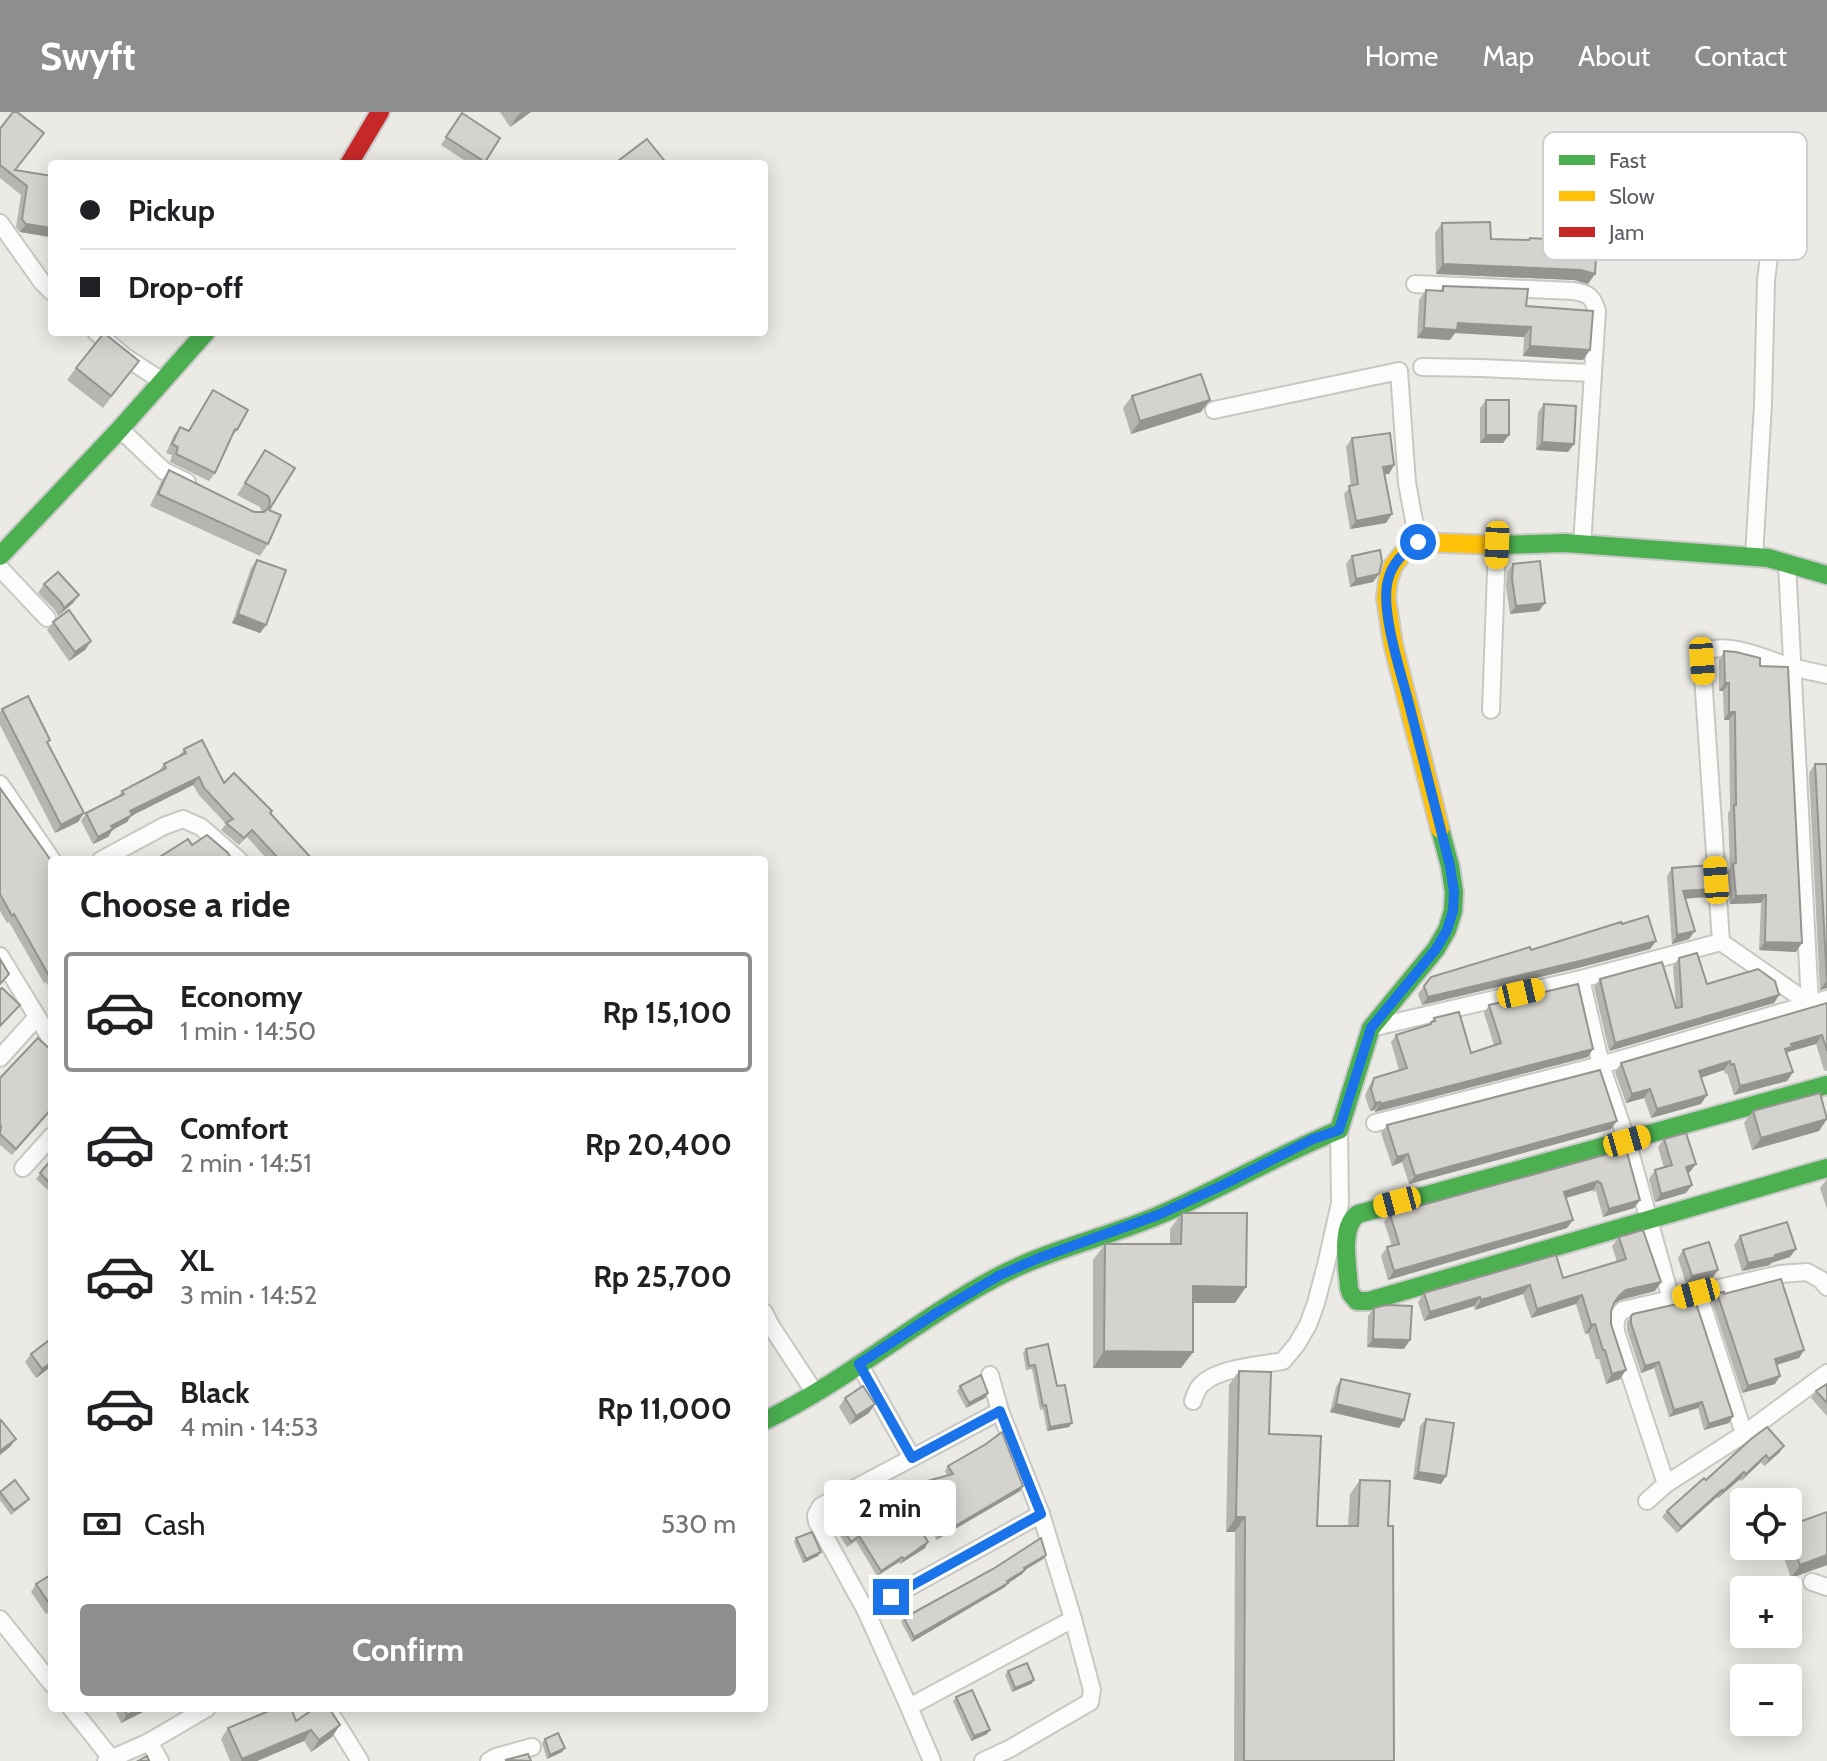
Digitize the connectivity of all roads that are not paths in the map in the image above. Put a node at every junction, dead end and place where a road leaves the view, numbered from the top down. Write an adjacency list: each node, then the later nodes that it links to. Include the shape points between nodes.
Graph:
1 (380, 112): 2 (street)
2 (352, 160)
3 (0, 223): 6 (street)
4 (1769, 260): 19 (street)
5 (1415, 284): 10 (street, via 1585,292 1597,311)
6 (48, 288)
7 (101, 336): 11 (street)
8 (202, 336): 11 (street)
9 (1422, 367): 10 (street)
10 (1593, 373): 17 (street)
11 (162, 381): 13 (street)
12 (1214, 410): 15 (street, via 1399,371 1407,483)
13 (120, 429): 14 (street, via 164,471); 18 (street)
14 (201, 489)
15 (1418, 542): 16 (street); 37 (street, via 1393,566 1386,598 1450,866 1453,911 1436,949)
16 (1497, 545): 17 (street); 26 (street)
17 (1582, 545): 19 (street)
18 (0, 556)
19 (1754, 557): 20 (street)
20 (1787, 564): 22 (street); 24 (street)
21 (0, 568): 23 (street)
22 (1827, 575)
23 (47, 618)
24 (1793, 668): 25 (street); 31 (street, via 1718,648 1703,657); 35 (street)
25 (1827, 675)
26 (1491, 710)
27 (0, 784): 28 (street)
28 (49, 856)
29 (108, 856): 30 (street, via 183,819 201,827)
30 (234, 856)
31 (1721, 942): 33 (street); 35 (street)
32 (0, 956): 36 (street)
33 (1581, 979): 37 (street); 40 (street)
34 (1827, 999): 35 (street)
35 (1810, 1004): 40 (street)
36 (37, 1017): 38 (street); 39 (street)
37 (1371, 1028): 43 (street)
38 (48, 1035)
39 (0, 1058)
40 (1601, 1065): 42 (street); 45 (street)
41 (1827, 1085): 45 (street)
42 (1375, 1123)
43 (1339, 1130): 53 (street, via 1158,1215 1000,1275); 57 (street, via 1340,1203 1308,1325 1283,1361 1210,1378 1199,1386)
44 (48, 1140): 46 (street)
45 (1627, 1141): 48 (street); 48 (street, via 1358,1214 1346,1233 1349,1288 1357,1301 1369,1301)
46 (23, 1168)
47 (1827, 1168): 48 (street)
48 (1649, 1218): 51 (street)
49 (1827, 1287): 50 (street, via 1807,1272)
50 (1696, 1293): 51 (street); 60 (street)
51 (1671, 1299): 62 (street, via 1623,1310 1615,1325)
52 (768, 1320): 56 (street)
53 (859, 1364): 56 (street); 61 (street)
54 (1827, 1373): 60 (street)
55 (990, 1375): 58 (street)
56 (815, 1393): 59 (street)
57 (1193, 1401)
58 (1000, 1411): 61 (street); 64 (street)
59 (768, 1419)
60 (1744, 1434): 62 (street)
61 (912, 1458): 65 (street, via 821,1506 816,1515)
62 (1666, 1484): 63 (street)
63 (1647, 1501)
64 (1041, 1514): 65 (street); 67 (street)
65 (866, 1611): 69 (street)
66 (0, 1619): 68 (street)
67 (1073, 1619): 69 (street); 80 (street, via 1092,1690 1090,1702)
68 (48, 1679)
69 (909, 1707): 79 (street)
70 (74, 1712): 75 (street)
71 (200, 1712): 73 (street)
72 (329, 1712): 77 (street)
73 (149, 1742): 75 (street); 76 (street)
74 (532, 1747): 78 (street)
75 (109, 1760)
76 (160, 1761)
77 (360, 1761)
78 (489, 1761)
79 (932, 1761)
80 (983, 1761)

